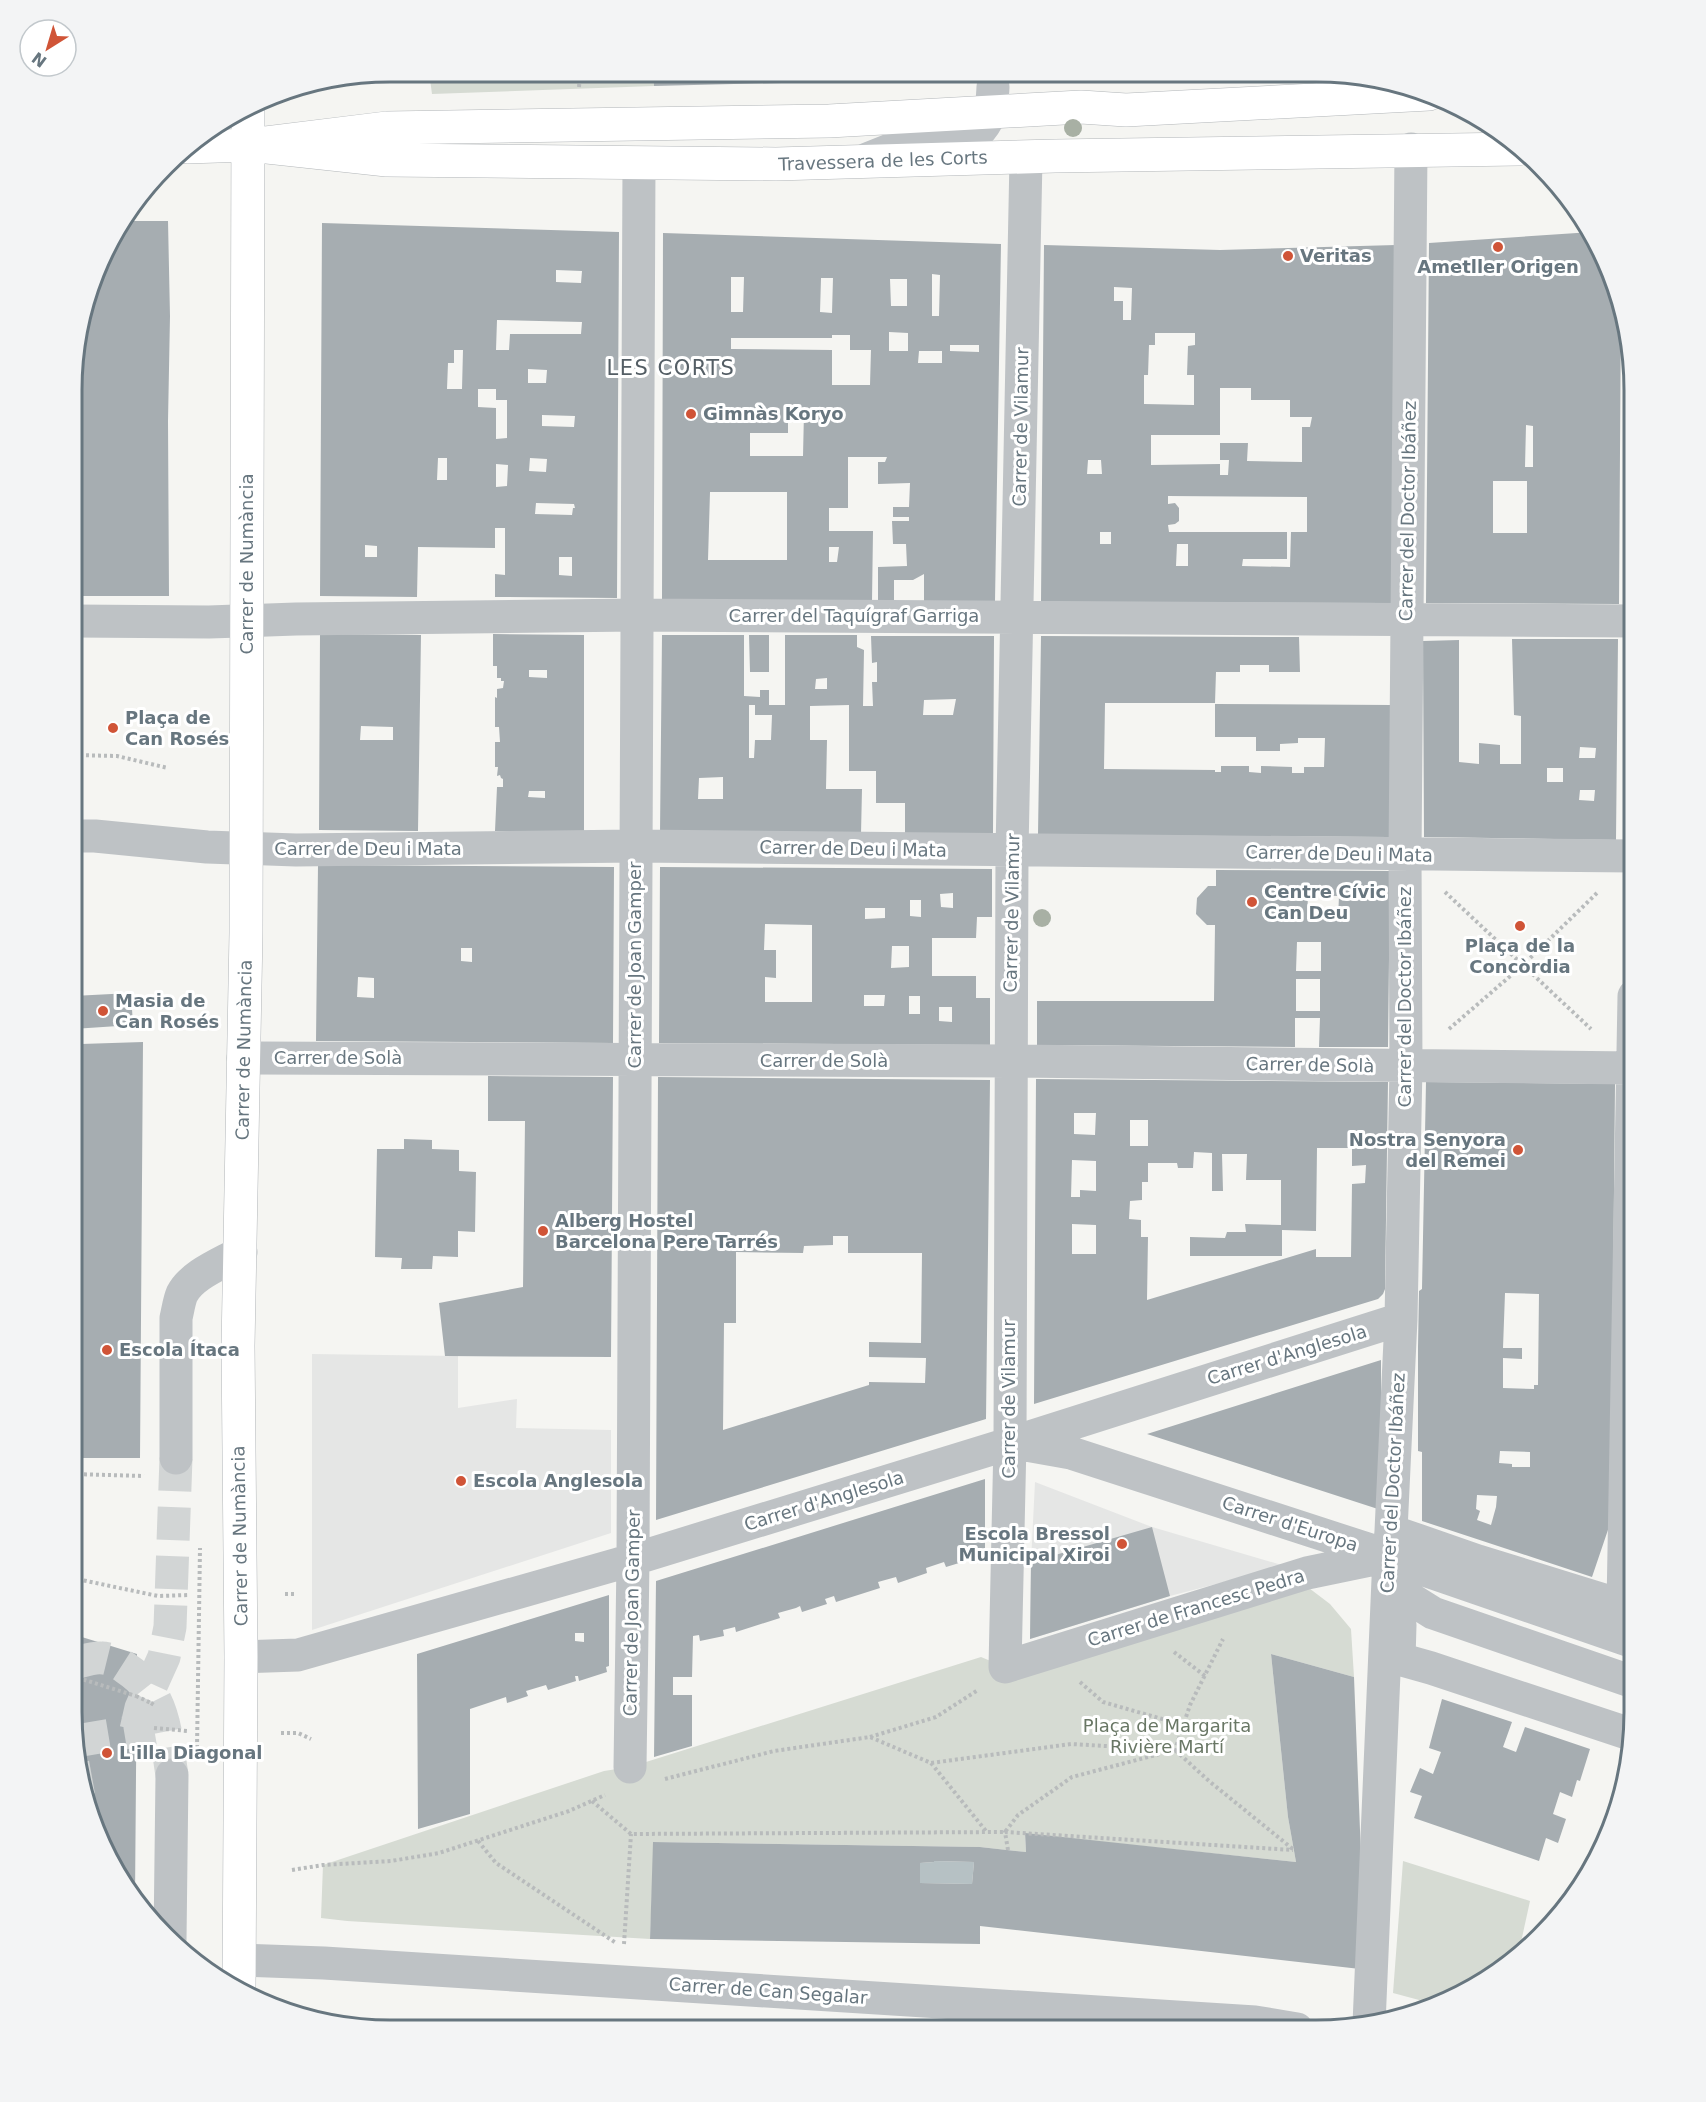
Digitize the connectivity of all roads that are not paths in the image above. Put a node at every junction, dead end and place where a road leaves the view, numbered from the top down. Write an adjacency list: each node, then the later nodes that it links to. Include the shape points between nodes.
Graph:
1 (1403, 95): 2 (main road, Travessera de les Corts, via 1126,110)
2 (992, 99): 4 (main road, Travessera de les Corts, via 829,121 387,128); 9 (street, via 988,120 981,129 902,145)
3 (248, 118): 4 (main road, Carrer de Numància)
4 (248, 145): 5 (main road, Travessera de les Corts); 10 (main road, Travessera de les Corts, via 387,160); 13 (main road, Carrer de Numància)
5 (202, 146)
6 (1506, 148): 7 (main road, Travessera de les Corts)
7 (1412, 149): 8 (main road, Travessera de les Corts); 14 (street, Carrer del Doctor Ibáñez)
8 (1026, 158): 9 (main road, Travessera de les Corts); 12 (street, Carrer de Vilamur)
9 (861, 161): 10 (main road, Travessera de les Corts)
10 (639, 164): 11 (street, Carrer de Joan Gamper)
11 (637, 615): 12 (street, Carrer del Taquígraf Garriga); 13 (street, Carrer del Taquígraf Garriga); 18 (street, Carrer de Joan Gamper)
12 (1017, 617): 14 (street, Carrer del Taquígraf Garriga); 20 (street, Carrer de Vilamur)
13 (246, 620): 15 (street, Carrer del Taquígraf Garriga); 19 (main road, Carrer de Numància)
14 (1407, 620): 16 (street, Carrer del Taquígraf Garriga); 21 (street, Carrer del Doctor Ibáñez)
15 (83, 621)
16 (1624, 621)
17 (83, 836): 19 (street, Carrer de Deu i Mata)
18 (635, 846): 19 (street, Carrer de Deu i Mata); 20 (street, Carrer de Deu i Mata); 24 (street, Carrer de Joan Gamper)
19 (246, 848): 23 (main road, Carrer de Numància)
20 (1012, 851): 21 (street, Carrer de Deu i Mata); 25 (street, Carrer de Vilamur)
21 (1405, 855): 22 (street, Carrer de Deu i Mata); 26 (street, Carrer del Doctor Ibáñez)
22 (1624, 856)
23 (243, 1058): 24 (street, Carrer de Solà); 28 (main road, Carrer de Numància)
24 (636, 1060): 25 (street, Carrer de Solà); 32 (street, Carrer de Joan Gamper)
25 (1011, 1061): 26 (street, Carrer de Solà); 30 (street, Carrer de Vilamur)
26 (1406, 1066): 27 (street); 29 (street, Carrer del Doctor Ibáñez)
27 (1624, 1068)
28 (241, 1252): 31 (street, via 201,1275 181,1296 176,1318); 35 (main road, Carrer de Numància)
29 (1401, 1319): 30 (street, Carrer d'Anglesola); 33 (street, Carrer del Doctor Ibáñez)
30 (1010, 1442): 32 (street, Carrer d'Anglesola); 33 (street, Carrer d'Europa, via 1071,1453); 36 (street, Carrer de Vilamur)
31 (176, 1458)
32 (633, 1560): 35 (street, Carrer d'Anglesola, via 298,1655); 39 (street, Carrer de Joan Gamper)
33 (1396, 1567): 34 (street, Carrer d'Europa, via 1478,1561); 36 (street, Carrer de Francesc Pedra, via 1307,1573); 37 (street, Carrer d'Europa, via 1433,1613); 38 (street, Carrer del Doctor Ibáñez, via 1399,1659); 43 (street, Carrer del Doctor Ibáñez)
34 (1624, 1623)
35 (241, 1657): 42 (main road, Carrer de Numància)
36 (1005, 1667)
37 (1624, 1679)
38 (1623, 1732)
39 (630, 1767)
40 (172, 1775): 41 (street)
41 (170, 1926)
42 (239, 1974): 44 (street, Carrer de Can Segalar, via 336,1964)
43 (1370, 2015)
44 (1224, 2020)

